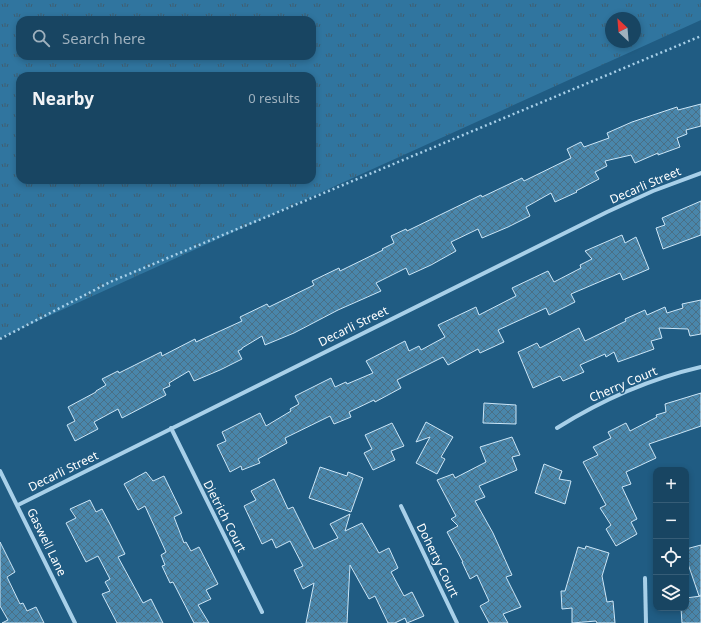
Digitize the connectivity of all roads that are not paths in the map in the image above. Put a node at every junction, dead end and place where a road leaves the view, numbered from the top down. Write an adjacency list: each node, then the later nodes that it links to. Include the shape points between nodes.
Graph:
1 (701, 173): 3 (street, Decarli Street, via 607,212)
2 (701, 367): 4 (street, Cherry Court, via 641,385 579,414)
3 (170, 428): 6 (street, Decarli Street); 9 (street, Dietrich Court)
4 (557, 428)
5 (0, 471): 6 (street, Gaswell Lane)
6 (18, 505): 10 (street, Gaswell Lane)
7 (401, 506): 11 (street, Doherty Court)
8 (645, 578): 12 (street)
9 (262, 612)
10 (75, 623)
11 (457, 623)
12 (646, 623)

